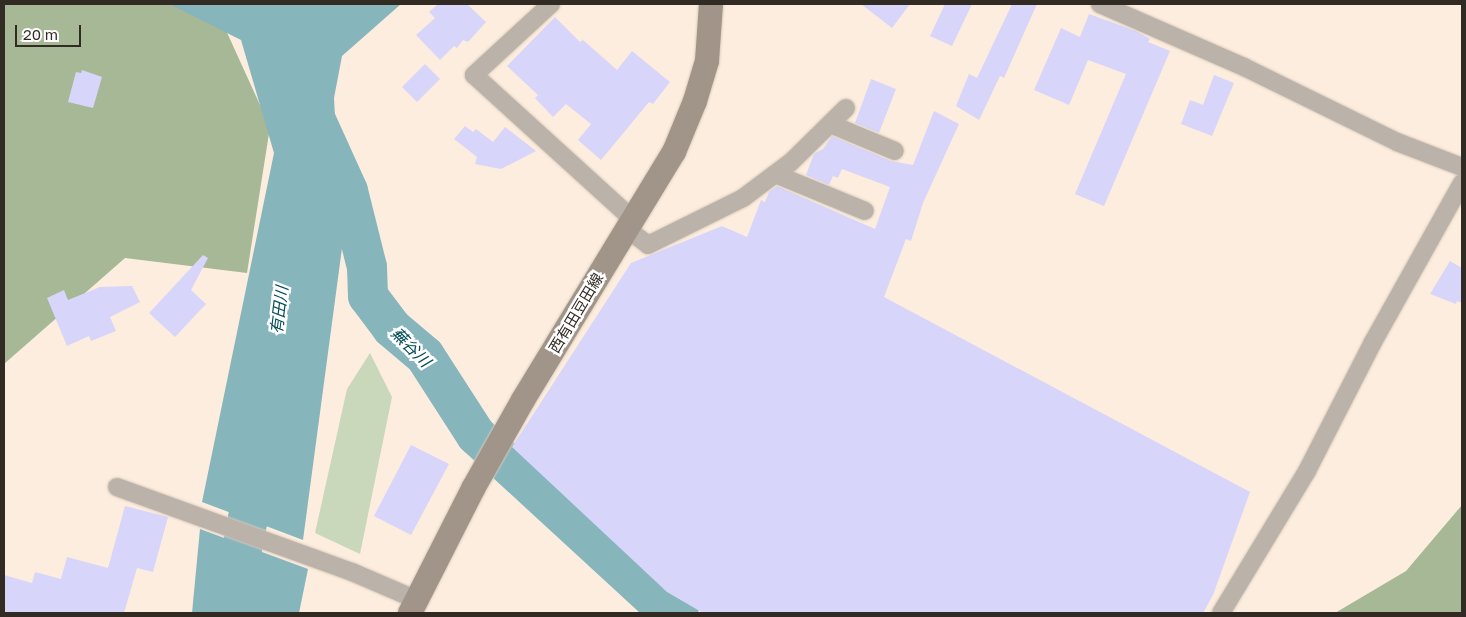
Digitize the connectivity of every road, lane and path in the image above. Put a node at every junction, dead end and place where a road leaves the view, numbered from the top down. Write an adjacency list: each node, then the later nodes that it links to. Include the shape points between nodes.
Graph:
1 (551, 4): 11 (street, via 474,75)
2 (711, 4): 11 (main road, 西有田豆田線, via 707,61 695,101 674,152)
3 (1100, 4): 7 (street, via 1244,68 1397,142)
4 (846, 108): 5 (street)
5 (830, 124): 6 (street); 8 (street)
6 (895, 150)
7 (1462, 167)
8 (775, 174): 10 (street); 11 (street, via 743,198 648,245)
9 (1462, 184): 14 (street, via 1373,342 1307,471)
10 (865, 211)
11 (629, 224): 13 (main road, 西有田豆田線, via 474,487)
12 (117, 487): 13 (street, via 352,572)
13 (414, 607)
14 (1221, 613)

